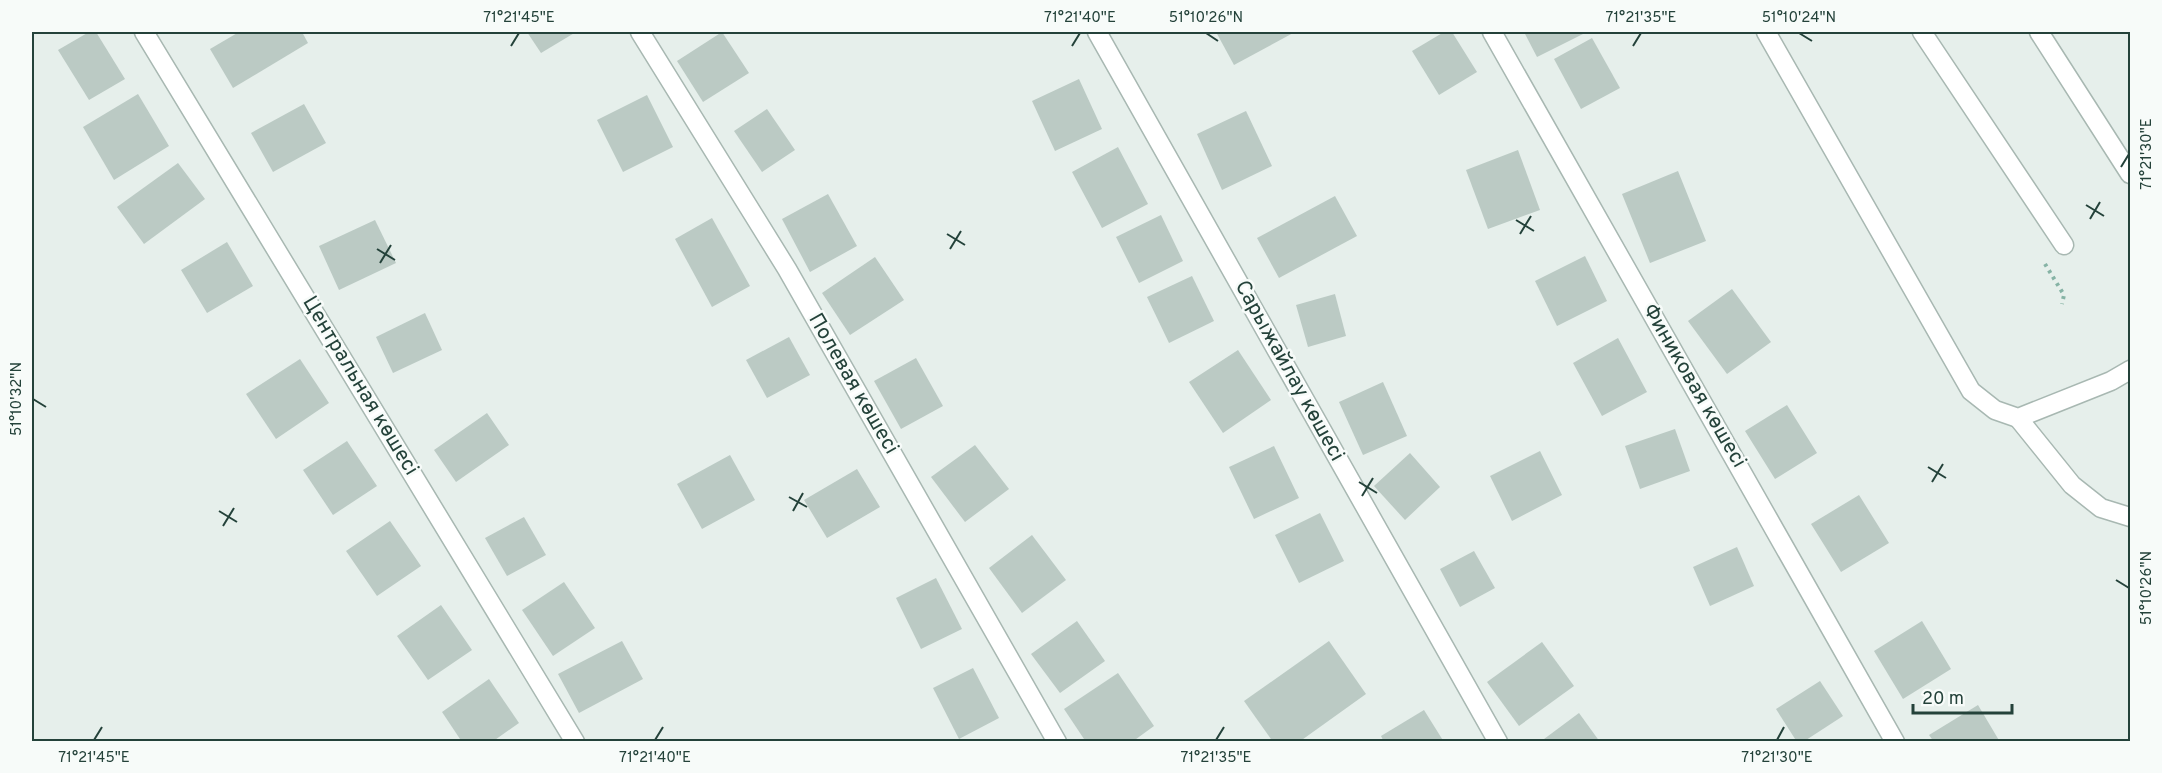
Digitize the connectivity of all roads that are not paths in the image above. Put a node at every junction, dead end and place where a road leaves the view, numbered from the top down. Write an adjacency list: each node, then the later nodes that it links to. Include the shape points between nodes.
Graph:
1 (144, 32): 13 (street, Центральная көшесі)
2 (640, 32): 14 (street, Полевая көшесі, via 787,269)
3 (1097, 32): 15 (street, Сарыжайлау көшесі)
4 (1492, 32): 16 (street, Финиковая көшесі)
5 (1766, 32): 11 (street, via 1971,391 1995,410)
6 (1922, 32): 9 (street)
7 (2039, 32): 8 (street)
8 (2130, 174)
9 (2064, 245)
10 (2130, 370): 11 (street)
11 (2018, 418): 12 (street, via 2072,485 2101,508)
12 (2130, 517)
13 (575, 741)
14 (1057, 741)
15 (1498, 741)
16 (1895, 741)

